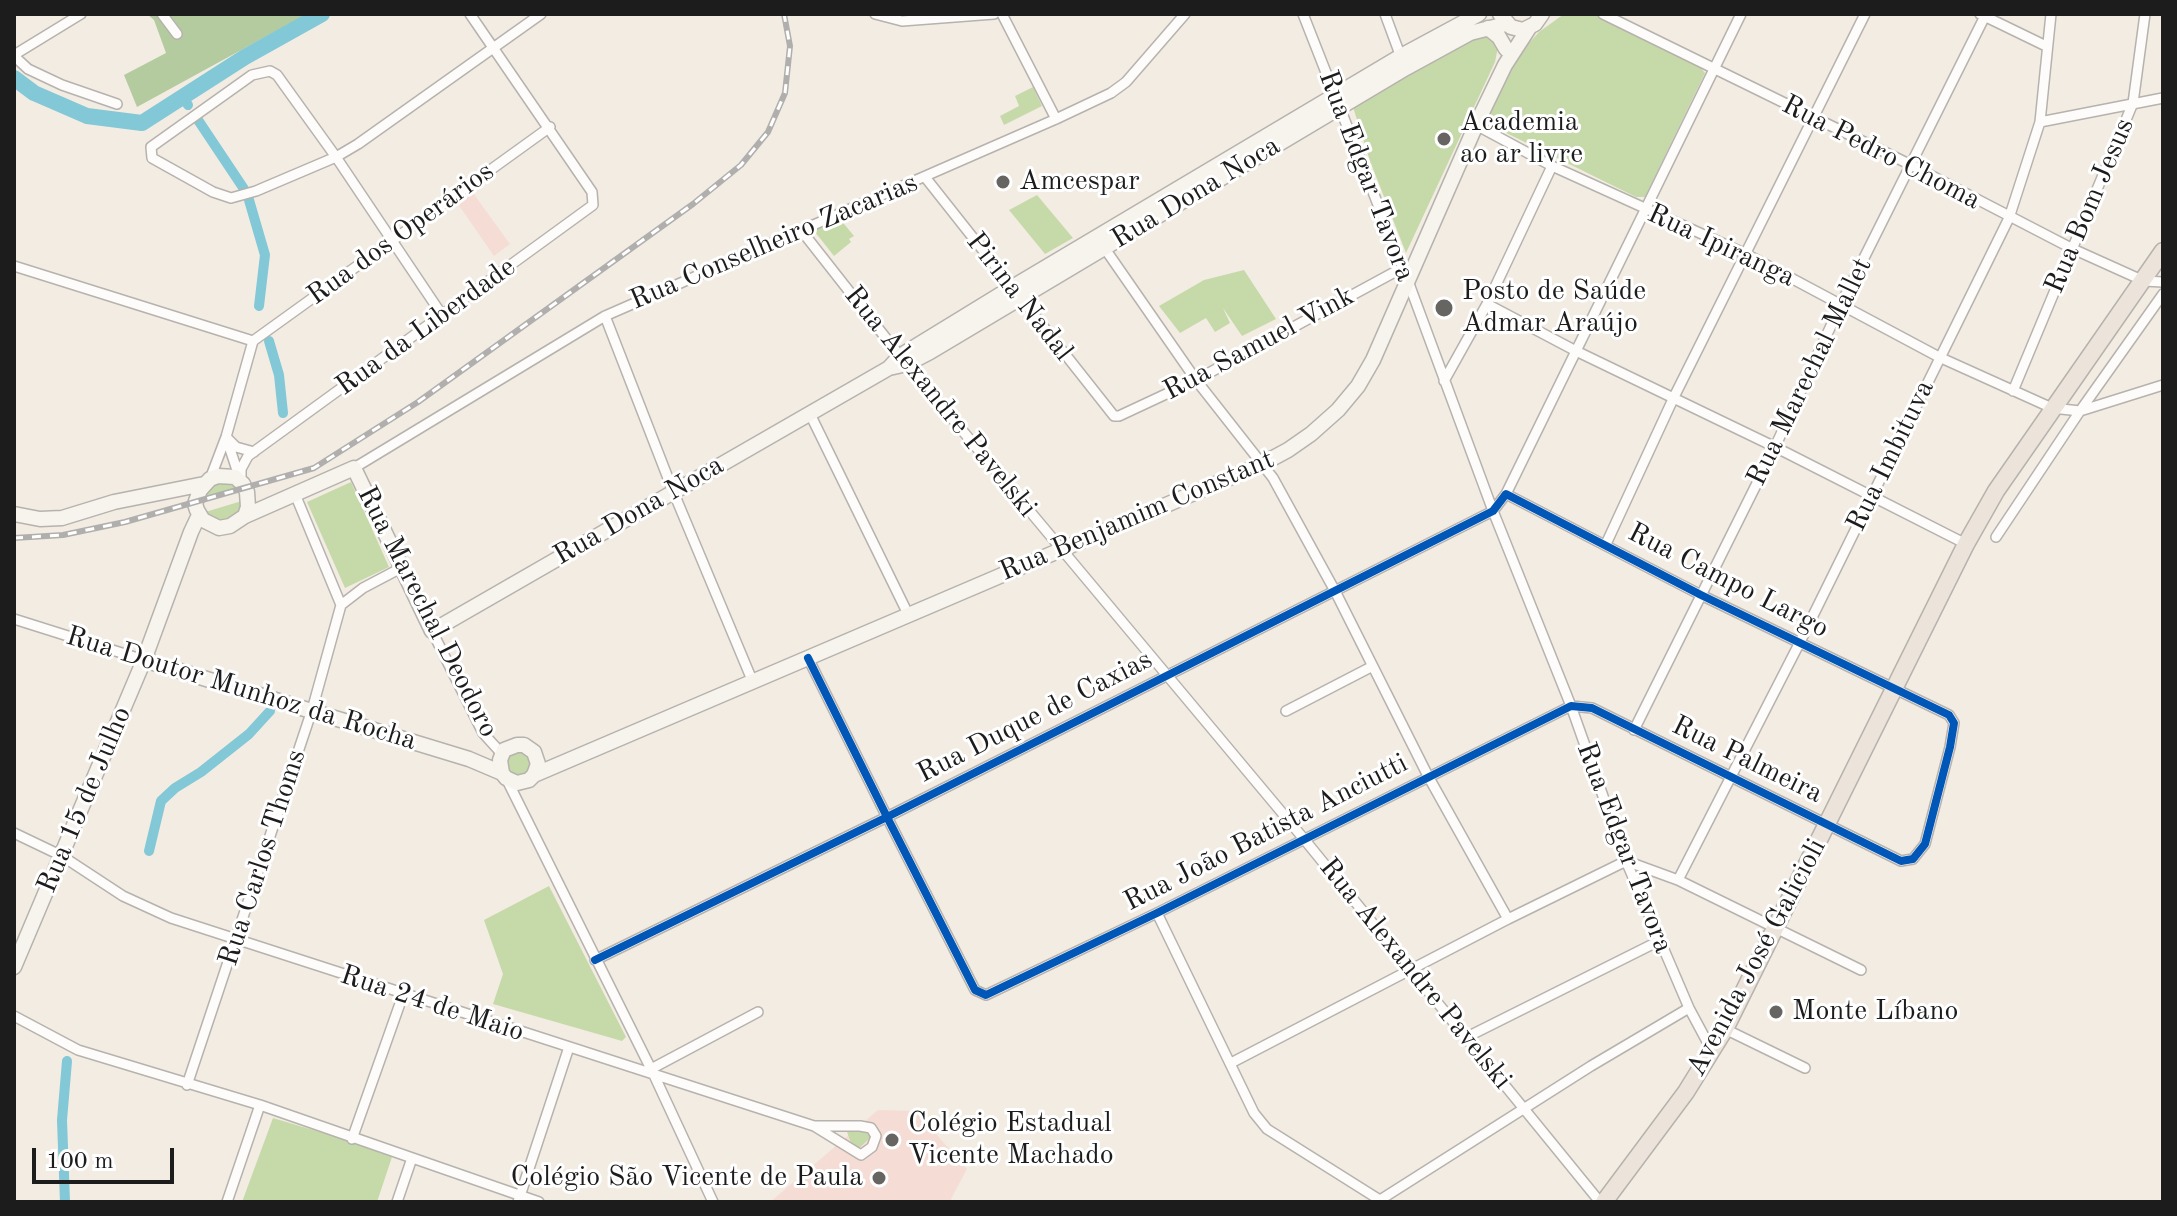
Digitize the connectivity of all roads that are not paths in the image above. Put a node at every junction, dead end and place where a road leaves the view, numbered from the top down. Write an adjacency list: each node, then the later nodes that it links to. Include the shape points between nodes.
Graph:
1 (81, 14): 25 (street)
2 (162, 14): 21 (street)
3 (470, 14): 23 (street)
4 (541, 14): 23 (street)
5 (875, 14): 6 (street, via 902,21)
6 (994, 14)
7 (1002, 14): 34 (street)
8 (1185, 14): 34 (street, Rua Conselheiro Zacarias, via 1126,82)
9 (1303, 14): 30 (street, Rua Edgar Tavora)
10 (1385, 14): 26 (street)
11 (1479, 14): 26 (main road, Rua Dona Noca)
12 (1603, 14): 28 (street, Rua Pedro Choma)
13 (1741, 14): 28 (street)
14 (1865, 14): 33 (street)
15 (2051, 14): 22 (street, Rua Imbituva)
16 (2145, 14): 31 (street, Rua Bom Jesus)
17 (1983, 15): 22 (street); 39 (street, Rua Marechal Mallet)
18 (1540, 19): 19 (main road, Rua Dona Noca, via 1523,30); 27 (main road, Rua Benjamim Constant)
19 (1506, 22): 20 (main road, Rua Dona Noca); 24 (main road, Rua Benjamim Constant)
20 (1488, 28): 24 (main road); 26 (main road, Rua Dona Noca)
21 (177, 34)
22 (2046, 46): 35 (street, Rua Imbituva)
23 (494, 49): 37 (street); 38 (street)
24 (1506, 49): 27 (main road, Rua Benjamim Constant)
25 (14, 55): 32 (street, via 28,69)
26 (1403, 62): 30 (main road, Rua Dona Noca)
27 (1505, 65): 36 (main road, Rua Benjamim Constant)
28 (1713, 70): 33 (street, Rua Pedro Choma); 42 (street)
29 (2163, 98): 31 (street)
30 (1337, 103): 46 (main road, Rua Dona Noca); 51 (street, Rua Edgar Tavora)
31 (2133, 103): 35 (street); 47 (street, Rua Bom Jesus)
32 (117, 104)
33 (1814, 117): 39 (street, Rua Pedro Choma); 49 (street)
34 (1056, 119): 41 (street, Rua Conselheiro Zacarias)
35 (2040, 122): 43 (street, Rua Imbituva)
36 (1476, 125): 40 (street, Rua Ipiranga); 51 (main road, Rua Benjamim Constant)
37 (550, 127): 45 (street, Rua dos Operários); 58 (street, Rua da Liberdade, via 594,198 593,205)
38 (336, 157): 38 (street, via 270,71 252,75 151,147 152,158 231,198); 45 (street)
39 (1911, 165): 43 (street, Rua Pedro Choma); 57 (street, Rua Marechal Mallet)
40 (1552, 166): 42 (street, Rua Ipiranga); 56 (street)
41 (925, 177): 44 (street, Rua Conselheiro Zacarias); 54 (street, Pirina Nadal)
42 (1645, 210): 49 (street, Rua Ipiranga); 61 (street)
43 (2009, 218): 47 (street, Rua Pedro Choma); 62 (street, Rua Imbituva)
44 (801, 230): 59 (street, Rua Conselheiro Zacarias); 63 (street, Rua Alexandre Pavelski)
45 (392, 240): 58 (street); 60 (street, Rua dos Operários)
46 (1101, 243): 54 (main road, Rua Dona Noca); 64 (street)
47 (2073, 249): 52 (street, Rua Pedro Choma); 67 (street, Rua Bom Jesus)
48 (2163, 251): 52 (highway, Avenida José Galicioli)
49 (1746, 254): 57 (street, Rua Ipiranga); 68 (street)
50 (14, 266): 60 (street)
51 (1405, 274): 64 (street, Rua Samuel Vink); 65 (street, Rua Edgar Tavora); 76 (main road, Rua Benjamim Constant, via 1358,386 1311,434)
52 (2144, 281): 53 (street, Rua Pedro Choma); 69 (highway, Avenida José Galicioli)
53 (2163, 282)
54 (1015, 293): 63 (main road, Rua Dona Noca); 72 (street, Pirina Nadal)
55 (2163, 294): 70 (street)
56 (1487, 304): 61 (street); 65 (street)
57 (1841, 304): 62 (street, Rua Ipiranga); 74 (street, Rua Marechal Mallet)
58 (442, 315): 75 (street, Rua da Liberdade)
59 (605, 316): 77 (street, Rua Conselheiro Zacarias); 80 (street)
60 (253, 341): 73 (street)
61 (1576, 351): 68 (street); 83 (street)
62 (1939, 357): 67 (street, Rua Ipiranga); 84 (street, Rua Imbituva)
63 (904, 360): 71 (main road, Rua Dona Noca); 94 (street, Rua Alexandre Pavelski)
64 (1196, 380): 72 (street, Rua Samuel Vink); 76 (street)
65 (1444, 381): 86 (street, Rua Edgar Tavora)
66 (2163, 385): 70 (street)
67 (2013, 391): 69 (street, Rua Ipiranga)
68 (1674, 397): 74 (street); 92 (street)
69 (2052, 408): 70 (street, Rua Ipiranga); 93 (highway, Avenida José Galicioli)
70 (2080, 411): 90 (street)
71 (810, 414): 80 (main road, Rua Dona Noca); 99 (street)
72 (1114, 416)
73 (226, 437): 75 (street, via 231,445); 78 (street); 79 (street)
74 (1775, 447): 84 (street); 97 (street, Rua Marechal Mallet)
75 (254, 452): 79 (street, Rua da Liberdade, via 244,461)
76 (1262, 464): 94 (main road, Rua Benjamim Constant); 96 (street)
77 (354, 468): 82 (main road); 95 (main road, Rua Marechal Deodoro)
78 (207, 482): 79 (main road, via 227,475); 81 (main road); 85 (main road)
79 (242, 483): 82 (main road, via 260,499); 88 (main road, via 247,492)
80 (673, 491): 101 (main road, Rua Dona Noca); 107 (street)
81 (160, 492): 85 (main road); 87 (main road, via 62,518)
82 (295, 494): 88 (main road); 98 (street)
83 (1506, 494): 86 (street); 92 (street, Rua Campo Largo)
84 (1871, 498): 93 (street); 102 (street, Rua Imbituva)
85 (197, 509): 89 (main road, via 209,525); 91 (main road, Rua 15 de Julho)
86 (1493, 511): 96 (street, Rua Duque de Caxias); 109 (street, Rua Edgar Tavora)
87 (14, 514)
88 (245, 516): 89 (main road)
89 (219, 528): 91 (main road)
90 (1996, 537)
91 (188, 541): 104 (main road, Rua 15 de Julho)
92 (1606, 544): 97 (street, Rua Campo Largo)
93 (1966, 544): 108 (highway, Avenida José Galicioli)
94 (1061, 550): 99 (main road, Rua Benjamim Constant); 106 (street, Rua Alexandre Pavelski)
95 (401, 568): 98 (street); 101 (main road, Rua Marechal Deodoro)
96 (1335, 591): 105 (street); 106 (street, Rua Duque de Caxias)
97 (1701, 595): 102 (street, Rua Campo Largo); 112 (street, Rua Marechal Mallet)
98 (341, 605): 110 (street, Rua Carlos Thoms)
99 (908, 614): 103 (main road, Rua Benjamim Constant)
100 (14, 619): 104 (street, Rua Doutor Munhoz da Rocha)
101 (432, 631): 115 (street, Rua Marechal Deodoro)
102 (1800, 642): 108 (street, Rua Campo Largo); 117 (street, Rua Imbituva)
103 (808, 658): 107 (main road, Rua Benjamim Constant); 120 (street)
104 (144, 660): 110 (main road, Rua Doutor Munhoz da Rocha); 124 (main road, Rua 15 de Julho)
105 (1371, 667): 111 (street); 116 (street)
106 (1167, 675): 120 (street, Rua Duque de Caxias); 123 (street, Rua Alexandre Pavelski)
107 (752, 680): 114 (main road, Rua Benjamim Constant)
108 (1895, 688): 121 (highway, Avenida José Galicioli); 126 (street, Rua Campo Largo, via 1949,715 1954,723 1925,844 1913,859)
109 (1571, 706): 112 (street, Rua Palmeira, via 1592,708); 116 (street, Rua João Batista Anciutti); 125 (street, Rua Edgar Tavora)
110 (312, 710): 115 (main road, Rua Doutor Munhoz da Rocha); 131 (street, Rua Carlos Thoms)
111 (1286, 711)
112 (1634, 730): 117 (street, Rua Palmeira)
113 (537, 758): 114 (main road, Rua Benjamim Constant); 115 (main road, via 530,748 517,745 504,750); 118 (main road)
114 (572, 758): 118 (main road, Rua Benjamim Constant)
115 (502, 766): 118 (main road, via 517,783); 119 (street, Rua Marechal Deodoro)
116 (1428, 776): 123 (street, Rua João Batista Anciutti); 129 (street)
117 (1731, 777): 121 (street, Rua Palmeira); 127 (street, Rua Imbituva)
118 (529, 779): 119 (street)
119 (518, 801): 133 (street, Rua Marechal Deodoro)
120 (887, 817): 128 (street, Rua João Batista Anciutti, via 980,994); 133 (street, Rua Duque de Caxias)
121 (1829, 824): 126 (street, Rua Palmeira); 130 (highway, Avenida José Galicioli)
122 (14, 833): 124 (street, Rua 24 de Maio)
123 (1304, 839): 128 (street, Rua João Batista Anciutti); 135 (street, Rua Alexandre Pavelski)
124 (62, 856): 131 (street, Rua 24 de Maio, via 123,896); 134 (main road, Rua 15 de Julho)
125 (1626, 861): 127 (street); 129 (street); 132 (street, Rua Edgar Tavora)
126 (1901, 861)
127 (1678, 880): 130 (street)
128 (1157, 913): 145 (street)
129 (1508, 919): 135 (street)
130 (1775, 930): 136 (street); 141 (highway, Avenida José Galicioli)
131 (236, 941): 137 (street, Rua 24 de Maio); 148 (street, Rua Carlos Thoms)
132 (1659, 941): 138 (street, Rua Edgar Tavora); 142 (street)
133 (595, 960): 147 (street, Rua Marechal Deodoro)
134 (14, 967)
135 (1412, 970): 142 (street, Rua Alexandre Pavelski); 145 (street)
136 (1861, 970)
137 (403, 995): 143 (street, Rua 24 de Maio); 152 (street)
138 (1689, 1008): 144 (street, Rua Edgar Tavora); 150 (street)
139 (758, 1012): 147 (street)
140 (14, 1016): 148 (street, via 78,1050)
141 (1725, 1029): 144 (highway, Avenida José Galicioli); 146 (street)
142 (1467, 1037): 150 (street, Rua Alexandre Pavelski)
143 (569, 1047): 147 (street, Rua 24 de Maio); 154 (street)
144 (1712, 1051): 160 (highway, Avenida José Galicioli)
145 (1231, 1063): 155 (street, via 1267,1129)
146 (1805, 1068)
147 (652, 1072): 151 (street, Rua 24 de Maio); 159 (street, Rua Marechal Deodoro)
148 (187, 1085): 149 (street)
149 (260, 1105): 152 (street); 156 (street)
150 (1525, 1108): 155 (street); 160 (street, Rua Alexandre Pavelski)
151 (814, 1126): 151 (street, Rua 24 de Maio, via 861,1155 876,1136 871,1128 860,1126)
152 (352, 1139): 153 (street)
153 (412, 1158): 154 (street); 157 (street)
154 (519, 1199): 158 (street)
155 (1382, 1201)
156 (227, 1202)
157 (397, 1202)
158 (539, 1202)
159 (713, 1202)
160 (1602, 1202)

